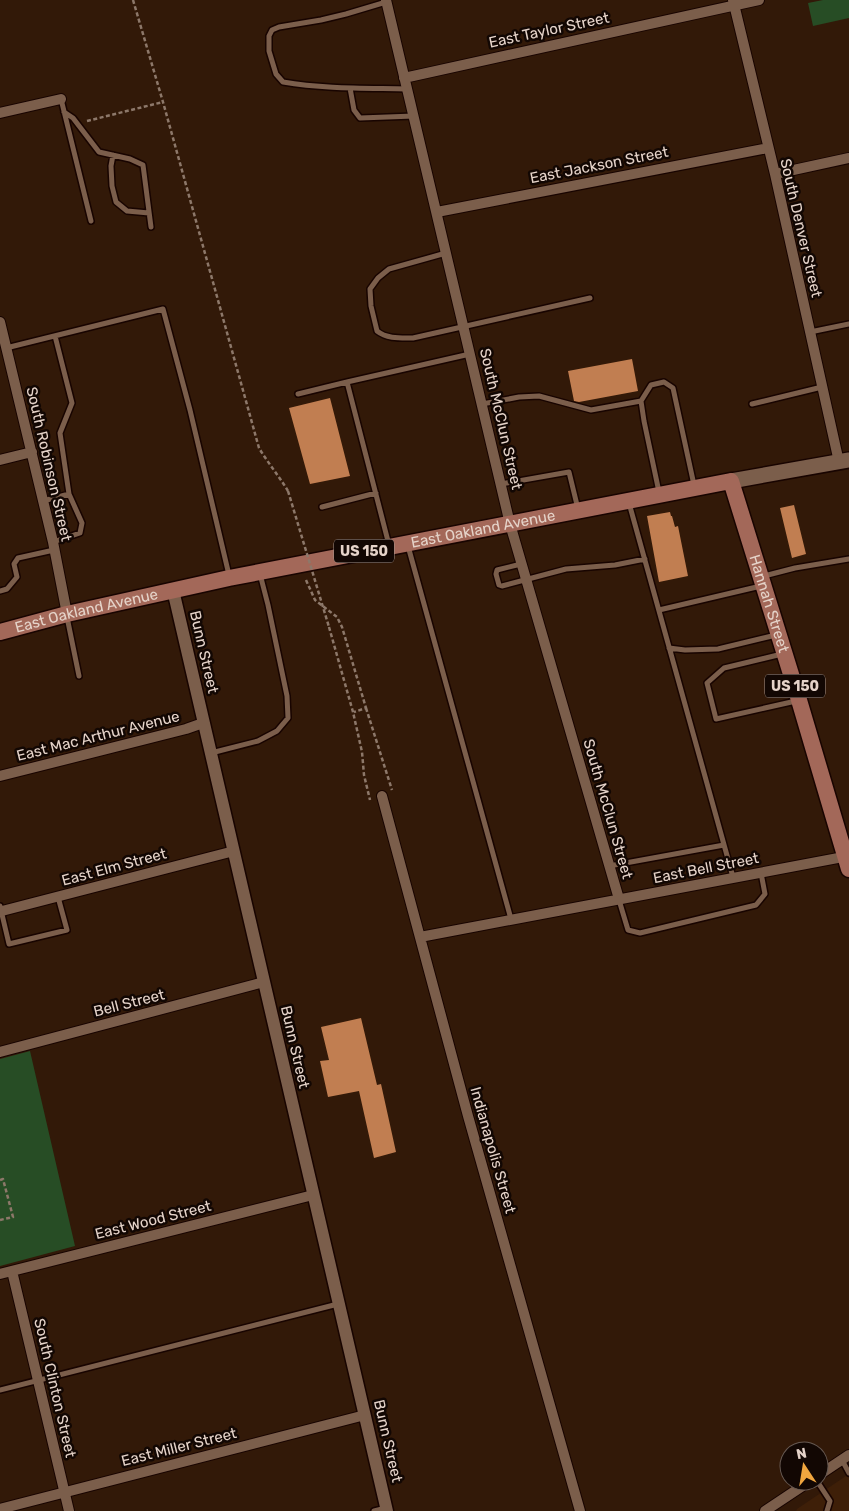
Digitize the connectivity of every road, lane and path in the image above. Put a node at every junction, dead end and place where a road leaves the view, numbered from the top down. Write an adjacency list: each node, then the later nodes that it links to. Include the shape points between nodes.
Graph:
1 (133, 0): 9 (path)
2 (759, 0): 4 (street, East Taylor Street)
3 (386, 1): 5 (street, South McClun Street); 6 (lane, via 346,14 279,27 269,36 269,52 276,74 283,82)
4 (734, 2): 5 (street, East Taylor Street); 14 (street, South Denver Street)
5 (404, 78): 7 (street, South McClun Street)
6 (350, 88): 7 (lane); 12 (lane, via 354,110 360,118)
7 (407, 88): 12 (street, South McClun Street)
8 (61, 99): 10 (lane); 11 (street)
9 (163, 102): 13 (path); 66 (path, bridge, via 259,448 288,491)
10 (64, 112): 15 (lane, via 73,118 99,152); 20 (lane)
11 (0, 113)
12 (414, 116): 18 (street, South McClun Street)
13 (86, 121)
14 (768, 148): 17 (street, South Denver Street); 18 (street, East Jackson Street)
15 (113, 155): 19 (lane, via 143,165); 19 (lane, via 110,166 116,202 127,211)
16 (849, 158): 17 (street)
17 (775, 174): 27 (street, South Denver Street)
18 (437, 212): 22 (street, South McClun Street)
19 (149, 213): 21 (lane)
20 (91, 221)
21 (152, 227)
22 (446, 253): 26 (street, South McClun Street); 26 (lane, via 389,269 378,278 370,288 377,331 383,336 406,338)
23 (590, 298): 26 (lane)
24 (0, 322): 29 (street, South Robinson Street)
25 (849, 324): 27 (lane)
26 (464, 326): 30 (street, South McClun Street)
27 (810, 332): 32 (street, South Denver Street)
28 (55, 336): 29 (lane); 44 (lane, via 72,403 60,433); 58 (lane, via 163,309)
29 (6, 348): 37 (street, South Robinson Street)
30 (470, 354): 31 (lane); 35 (street, South McClun Street)
31 (347, 382): 33 (lane); 43 (lane)
32 (822, 387): 36 (lane); 39 (street, South Denver Street)
33 (298, 394)
34 (641, 401): 35 (lane, via 591,410 539,396); 42 (lane, via 651,385 664,382 673,388); 45 (lane)
35 (482, 404): 41 (street, South McClun Street)
36 (752, 404)
37 (32, 452): 38 (street); 46 (street, South Robinson Street)
38 (0, 460)
39 (844, 461): 40 (main road, East Oakland Avenue)
40 (731, 482): 42 (main road, East Oakland Avenue / US 150); 61 (main road, Hannah Street / US 150)
41 (501, 484): 49 (lane, via 569,472); 50 (street, South McClun Street)
42 (694, 488): 45 (main road, East Oakland Avenue / US 150)
43 (376, 493): 48 (lane); 53 (lane)
44 (69, 494): 46 (lane); 52 (lane, via 82,523 80,533)
45 (659, 495): 47 (main road, East Oakland Avenue / US 150)
46 (43, 501): 52 (street, South Robinson Street)
47 (629, 501): 49 (main road, East Oakland Avenue / US 150); 54 (lane)
48 (322, 507)
49 (578, 510): 50 (main road, East Oakland Avenue / US 150)
50 (510, 524): 51 (main road, East Oakland Avenue / US 150); 56 (street, South McClun Street)
51 (407, 543): 53 (main road, East Oakland Avenue / US 150); 89 (lane)
52 (53, 546): 63 (lane, via 18,558 14,564 17,576 7,589); 65 (street, South Robinson Street)
53 (390, 546): 57 (main road, East Oakland Avenue / US 150)
54 (645, 559): 60 (lane, via 566,569); 64 (lane)
55 (849, 559): 61 (lane, via 795,568)
56 (522, 564): 60 (street, South McClun Street); 60 (lane, via 497,570 496,574 501,586)
57 (259, 572): 58 (main road, East Oakland Avenue / US 150); 76 (lane, via 287,696 288,718 278,731 258,741)
58 (229, 578): 62 (main road, East Oakland Avenue / US 150)
59 (306, 580): 73 (path, via 315,600 337,617 342,627)
60 (526, 580): 83 (street, South McClun Street)
61 (762, 581): 64 (lane); 68 (main road, Hannah Street / US 150)
62 (173, 590): 65 (main road, East Oakland Avenue / US 150); 75 (street, Bunn Street)
63 (0, 591)
64 (659, 610): 69 (lane)
65 (67, 614): 67 (main road, East Oakland Avenue / US 150); 71 (lane)
66 (329, 627)
67 (0, 632)
68 (778, 634): 69 (lane, via 718,648); 70 (main road, Hannah Street / US 150)
69 (670, 648): 80 (lane)
70 (784, 653): 72 (main road, Hannah Street / US 150); 72 (lane, via 724,668 707,684 716,719)
71 (79, 676)
72 (799, 700): 82 (main road, Hannah Street / US 150)
73 (366, 708): 74 (path); 78 (path, via 393,793)
74 (353, 712)
75 (203, 723): 76 (street, Bunn Street); 77 (street, East Mac Arthur Avenue)
76 (210, 754): 81 (street, Bunn Street)
77 (0, 776)
78 (382, 796): 79 (path); 90 (street, Indianapolis Street)
79 (370, 799)
80 (724, 845): 83 (lane); 85 (lane)
81 (234, 851): 86 (street, East Elm Street); 91 (street, Bunn Street)
82 (848, 860): 84 (street, East Bell Street)
83 (609, 866): 87 (street, South McClun Street)
84 (761, 873): 85 (street, East Bell Street); 87 (lane, via 764,894 756,905 640,932 628,930)
85 (733, 878): 87 (street, East Bell Street)
86 (58, 897): 88 (street, East Elm Street); 88 (lane, via 67,930 9,944)
87 (619, 899): 89 (street, East Bell Street)
88 (1, 908)
89 (511, 919): 90 (street, East Bell Street)
90 (420, 937): 111 (street, Indianapolis Street)
91 (264, 982): 92 (street, Bell Street); 94 (street, Bunn Street)
92 (0, 1052)
93 (0, 1180): 95 (path, via 3,1179 12,1218)
94 (313, 1195): 96 (street, East Wood Street); 98 (street, Bunn Street)
95 (0, 1220)
96 (12, 1272): 97 (street, East Wood Street); 99 (street, South Clinton Street)
97 (0, 1274)
98 (339, 1304): 99 (lane); 101 (street, Bunn Street)
99 (38, 1381): 100 (lane); 107 (street, South Clinton Street)
100 (0, 1390)
101 (365, 1415): 107 (street, East Miller Street); 109 (street, Bunn Street)
102 (846, 1458): 103 (street); 104 (lane)
103 (829, 1469)
104 (849, 1473)
105 (795, 1491): 112 (street)
106 (824, 1491): 113 (lane, via 830,1501)
107 (64, 1492): 108 (street, East Miller Street); 110 (street, South Clinton Street)
108 (0, 1508)
109 (382, 1510)
110 (69, 1511)
111 (580, 1511)
112 (765, 1511)
113 (827, 1511)

